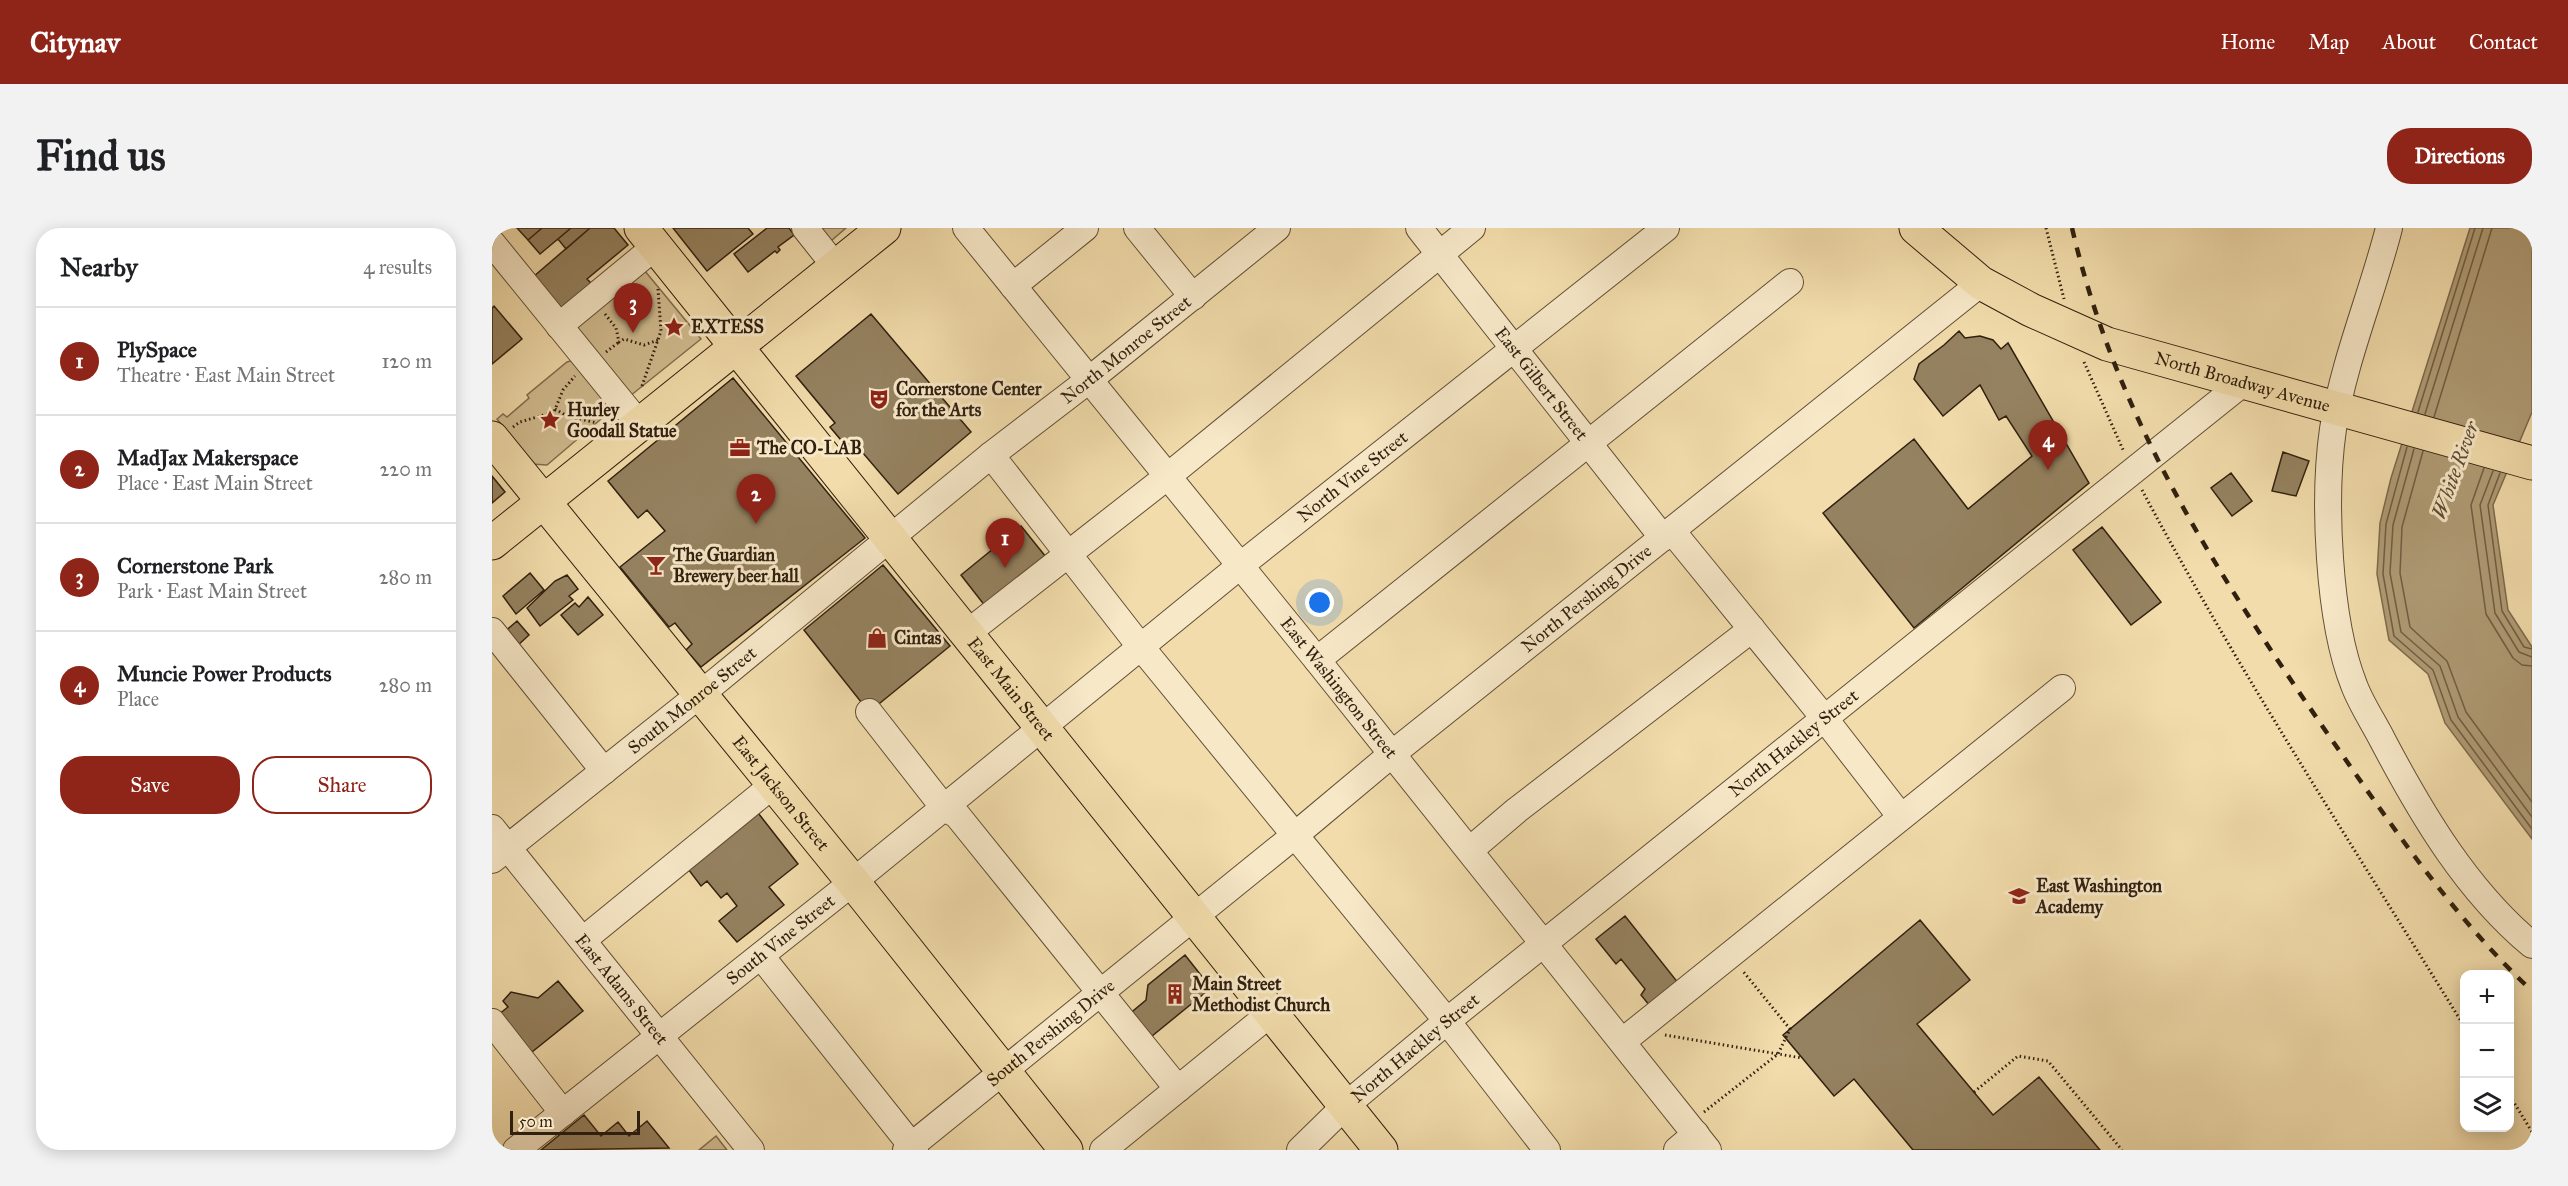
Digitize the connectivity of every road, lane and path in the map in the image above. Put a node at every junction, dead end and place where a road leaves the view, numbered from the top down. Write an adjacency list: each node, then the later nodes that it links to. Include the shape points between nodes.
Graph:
1 (805, 228): 16 (street)
2 (884, 228): 16 (main road)
3 (966, 228): 20 (street, East Washington Street)
4 (1085, 228): 20 (street)
5 (1137, 228): 22 (street)
6 (1278, 228): 22 (street, North Monroe Street)
7 (1419, 228): 15 (street, East Gilbert Street)
8 (1472, 228): 15 (street)
9 (1666, 228): 28 (street, North Vine Street)
10 (1916, 228): 19 (main road, North Broadway Avenue)
11 (2046, 228): 21 (path)
12 (2389, 228): 35 (street, via 2344,375)
13 (649, 237): 23 (street); 27 (main road, East Main Street)
14 (492, 243): 24 (street)
15 (1439, 254): 28 (street, East Gilbert Street); 43 (street)
16 (836, 267): 27 (main road)
17 (661, 282): 25 (path, via 657,286 661,331)
18 (1790, 282): 39 (street)
19 (1981, 283): 32 (main road, North Broadway Avenue, via 2107,344); 45 (street, North Pershing Drive)
20 (1013, 286): 31 (street, East Washington Street)
21 (2061, 289)
22 (1193, 297): 31 (street, North Monroe Street)
23 (592, 299): 24 (street); 26 (path, via 616,328)
24 (559, 326): 30 (street)
25 (658, 340): 26 (path, via 646,345 624,339); 33 (path)
26 (619, 342): 30 (path)
27 (738, 348): 37 (main road); 46 (main road, East Main Street)
28 (1515, 348): 39 (street, East Gilbert Street); 49 (street, North Vine Street)
29 (2082, 355): 42 (path)
30 (590, 364): 34 (path, via 571,378); 37 (street)
31 (1089, 380): 40 (street, North Monroe Street); 43 (street, East Washington Street)
32 (2244, 381): 35 (main road, North Broadway Avenue); 42 (street, North Hackley Street)
33 (642, 386)
34 (555, 409): 36 (path); 38 (path)
35 (2344, 411): 41 (main road, North Broadway Avenue); 72 (street, via 2330,459 2328,518 2341,636 2354,685 2401,774 2458,866 2508,925)
36 (597, 423)
37 (640, 426): 44 (main road)
38 (499, 435): 44 (main road, East Jackson Street)
39 (1590, 445): 45 (street, East Gilbert Street); 54 (street)
40 (991, 455): 46 (street, North Monroe Street); 48 (street)
41 (2522, 460)
42 (2132, 472): 58 (street, North Hackley Street); 79 (path, via 2237,658)
43 (1168, 476): 48 (street); 49 (street, East Washington Street)
44 (543, 502): 47 (main road); 56 (main road, East Jackson Street)
45 (1667, 535): 50 (street, East Gilbert Street); 60 (street, North Pershing Drive)
46 (891, 538): 52 (main road, East Main Street); 56 (street, South Monroe Street)
47 (492, 543)
48 (1068, 553): 52 (street); 53 (street)
49 (1241, 565): 53 (street, North Vine Street); 54 (street, East Washington Street)
50 (1752, 629): 58 (street, East Gilbert Street); 67 (street)
51 (492, 631): 61 (street)
52 (966, 634): 59 (main road, East Main Street)
53 (1141, 647): 59 (street, North Vine Street); 65 (street)
54 (1317, 660): 60 (street, East Washington Street)
55 (2062, 688): 64 (street)
56 (700, 695): 61 (street, South Monroe Street); 62 (main road, East Jackson Street)
57 (869, 712): 63 (street)
58 (1825, 719): 64 (street, East Gilbert Street); 71 (street, North Hackley Street)
59 (1041, 728): 63 (street, South Vine Street); 69 (main road, East Main Street)
60 (1392, 753): 65 (street, North Pershing Drive); 67 (street, East Washington Street)
61 (604, 771): 66 (street, South Monroe Street)
62 (773, 785): 68 (main road, East Jackson Street); 70 (street)
63 (944, 808): 68 (street, South Vine Street); 75 (street, via 957,815)
64 (1900, 817): 73 (street)
65 (1294, 836): 69 (street, North Pershing Drive); 78 (street)
66 (497, 845): 70 (street, East Adams Street)
67 (1470, 850): 71 (street, East Washington Street)
68 (853, 882): 74 (street, South Vine Street); 84 (main road, East Jackson Street)
69 (1193, 916): 75 (street, South Pershing Drive); 76 (main road, East Main Street)
70 (584, 940): 80 (street, East Adams Street)
71 (1544, 944): 78 (street, North Hackley Street); 81 (street, East Washington Street)
72 (2532, 945)
73 (1730, 955): 81 (street); 82 (path, via 1790,1029)
74 (761, 956): 80 (street, South Vine Street); 92 (street)
75 (1099, 993): 84 (street, South Pershing Drive); 85 (street)
76 (1271, 1013): 85 (street); 88 (main road, East Main Street)
77 (492, 1022): 89 (street)
78 (1447, 1022): 88 (street, North Hackley Street); 99 (street)
79 (2463, 1024)
80 (659, 1035): 89 (street, South Vine Street); 94 (street, East Adams Street)
81 (1629, 1036): 82 (path); 91 (street, East Washington Street)
82 (1778, 1053): 83 (path); 91 (path)
83 (1802, 1058)
84 (1003, 1071): 92 (street, South Pershing Drive); 95 (main road, East Jackson Street)
85 (1178, 1089): 96 (street)
86 (1974, 1092): 100 (path, via 2018,1056 2048,1061)
87 (2514, 1103): 90 (path)
88 (1345, 1106): 97 (street, North Hackley Street); 98 (main road, East Main Street)
89 (563, 1113): 93 (street, South Vine Street)
90 (2532, 1132)
91 (1696, 1137)
92 (911, 1149)
93 (516, 1150)
94 (751, 1150)
95 (1066, 1150)
96 (1103, 1150)
97 (1300, 1150)
98 (1381, 1150)
99 (1547, 1150)
100 (2122, 1150)

